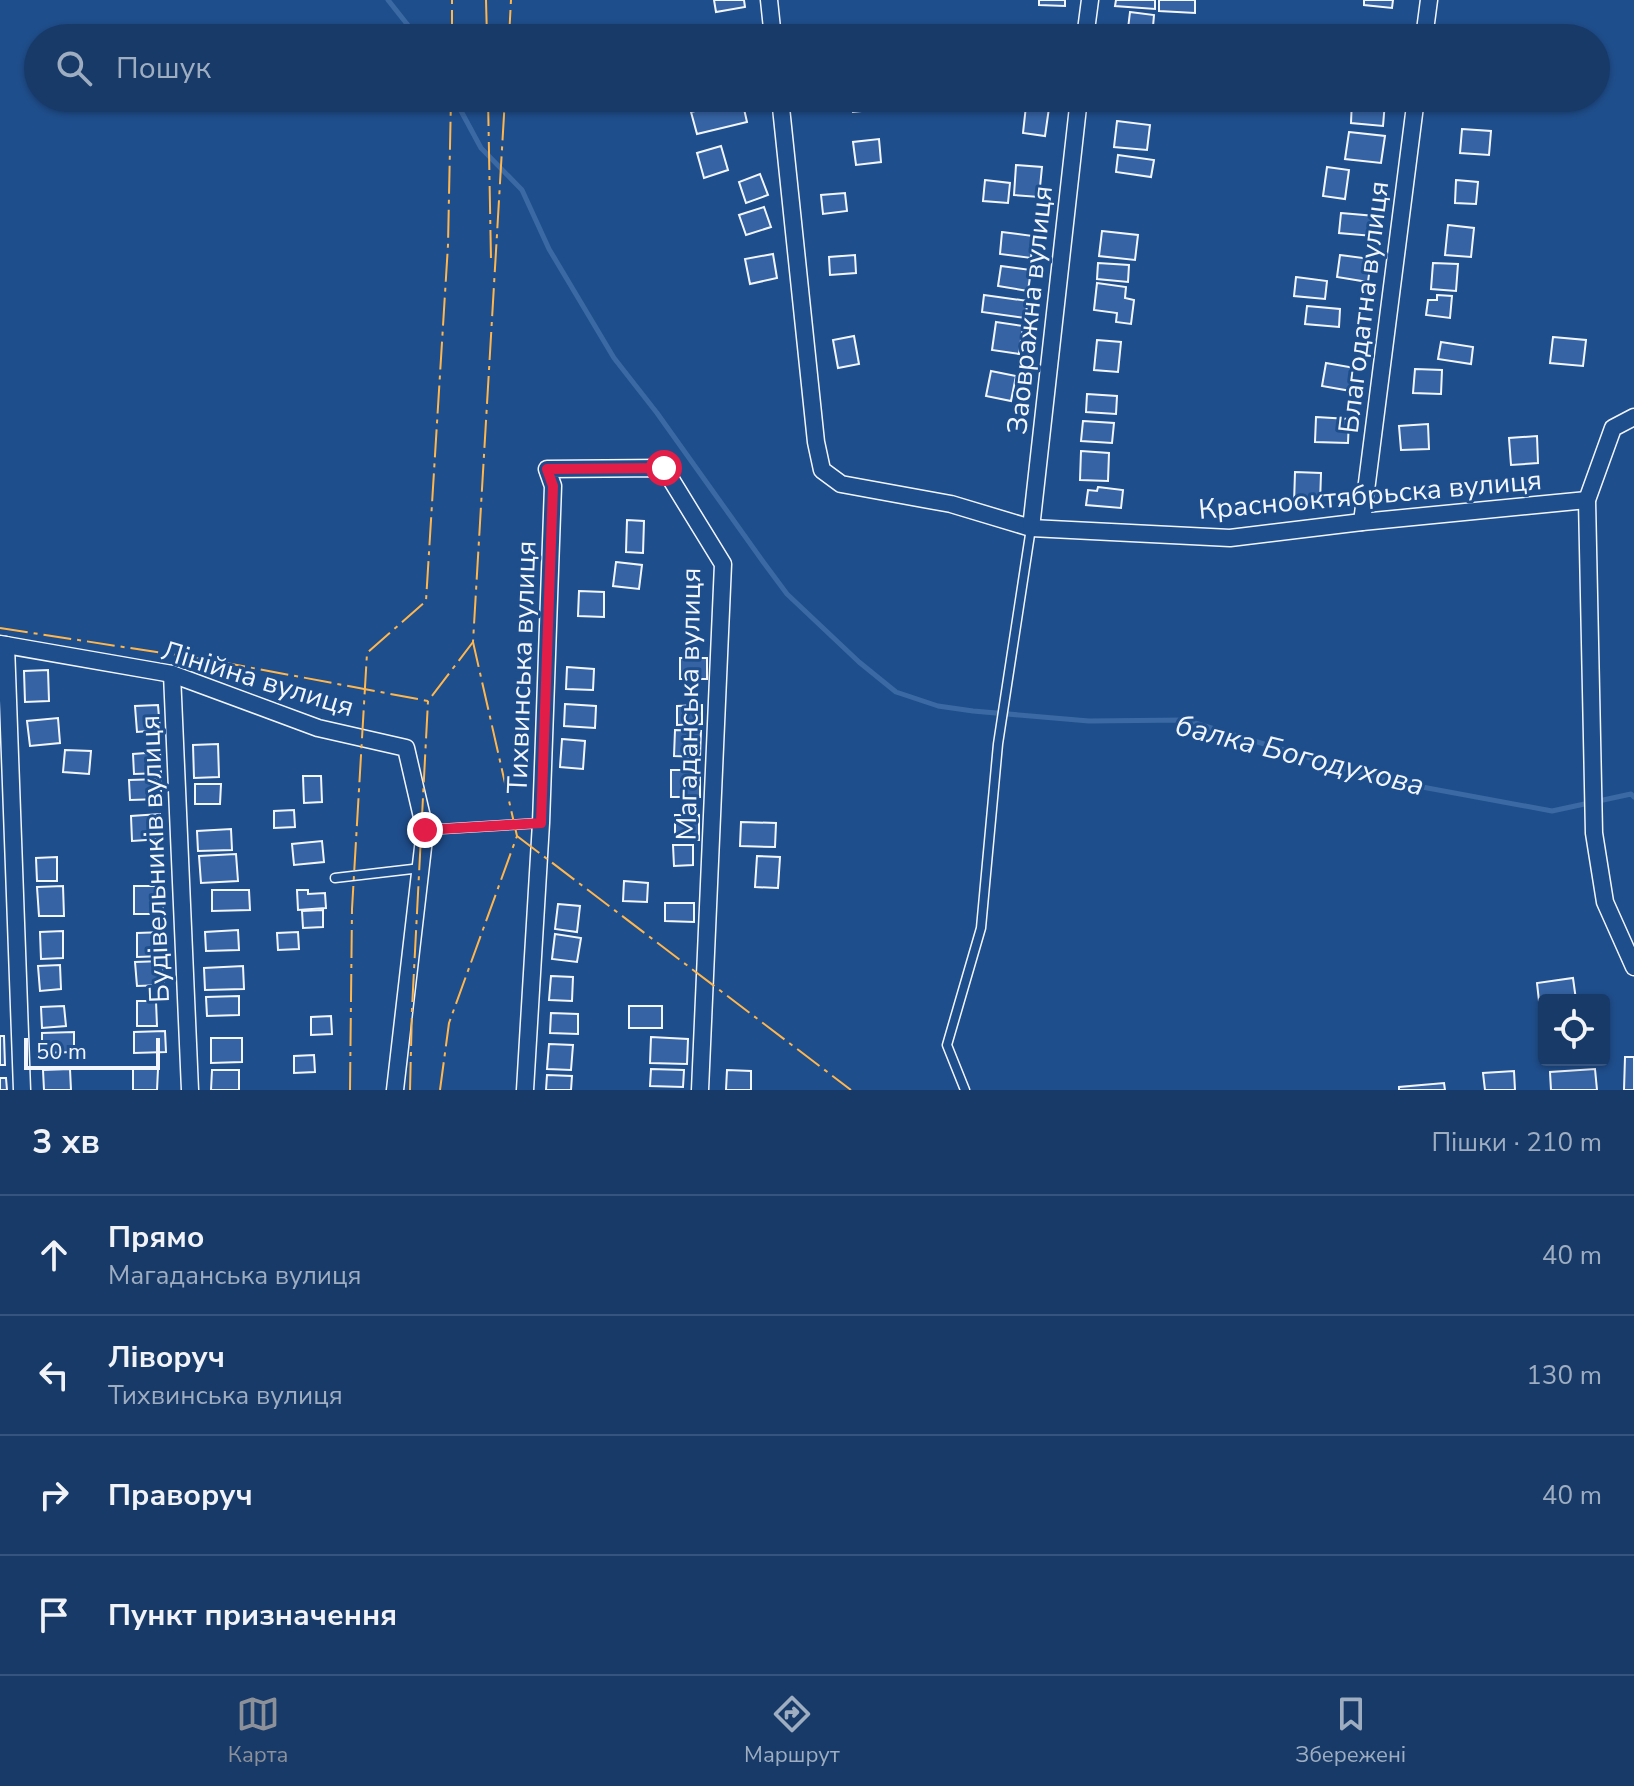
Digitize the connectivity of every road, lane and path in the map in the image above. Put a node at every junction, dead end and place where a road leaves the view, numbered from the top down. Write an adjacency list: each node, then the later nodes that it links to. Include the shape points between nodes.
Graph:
1 (769, 0): 4 (street)
2 (1090, 0): 5 (street)
3 (1429, 0): 6 (street)
4 (772, 24)
5 (1087, 24)
6 (1426, 24)
7 (781, 112): 14 (street, Краснооктябрьска вулиця, via 822,470 841,484 951,504)
8 (1077, 112): 14 (street, Заовражна вулиця)
9 (1414, 112): 13 (street, Благодатна вулиця)
10 (1634, 417): 12 (street, via 1613,428)
11 (553, 486): 17 (street, Тихвинська вулиця); 26 (street, Магаданська вулиця, via 547,469 664,468 723,564)
12 (1587, 500): 13 (street, Краснооктябрьска вулиця); 21 (street, via 1594,833 1605,902)
13 (1362, 522): 14 (street, Краснооктябрьска вулиця, via 1230,538)
14 (1031, 528): 27 (lane, via 998,744 981,928 947,1045)
15 (3, 644): 16 (street, Лінійна вулиця); 22 (street)
16 (172, 674): 18 (street, Лінійна вулиця, via 318,728 406,748); 23 (street, Будівельників вулиця)
17 (541, 823): 18 (lane); 25 (street, Тихвинська вулиця)
18 (425, 830): 19 (street)
19 (421, 868): 20 (lane); 24 (street)
20 (335, 878)
21 (1634, 967)
22 (22, 1090)
23 (190, 1090)
24 (395, 1090)
25 (525, 1090)
26 (700, 1090)
27 (965, 1090)

